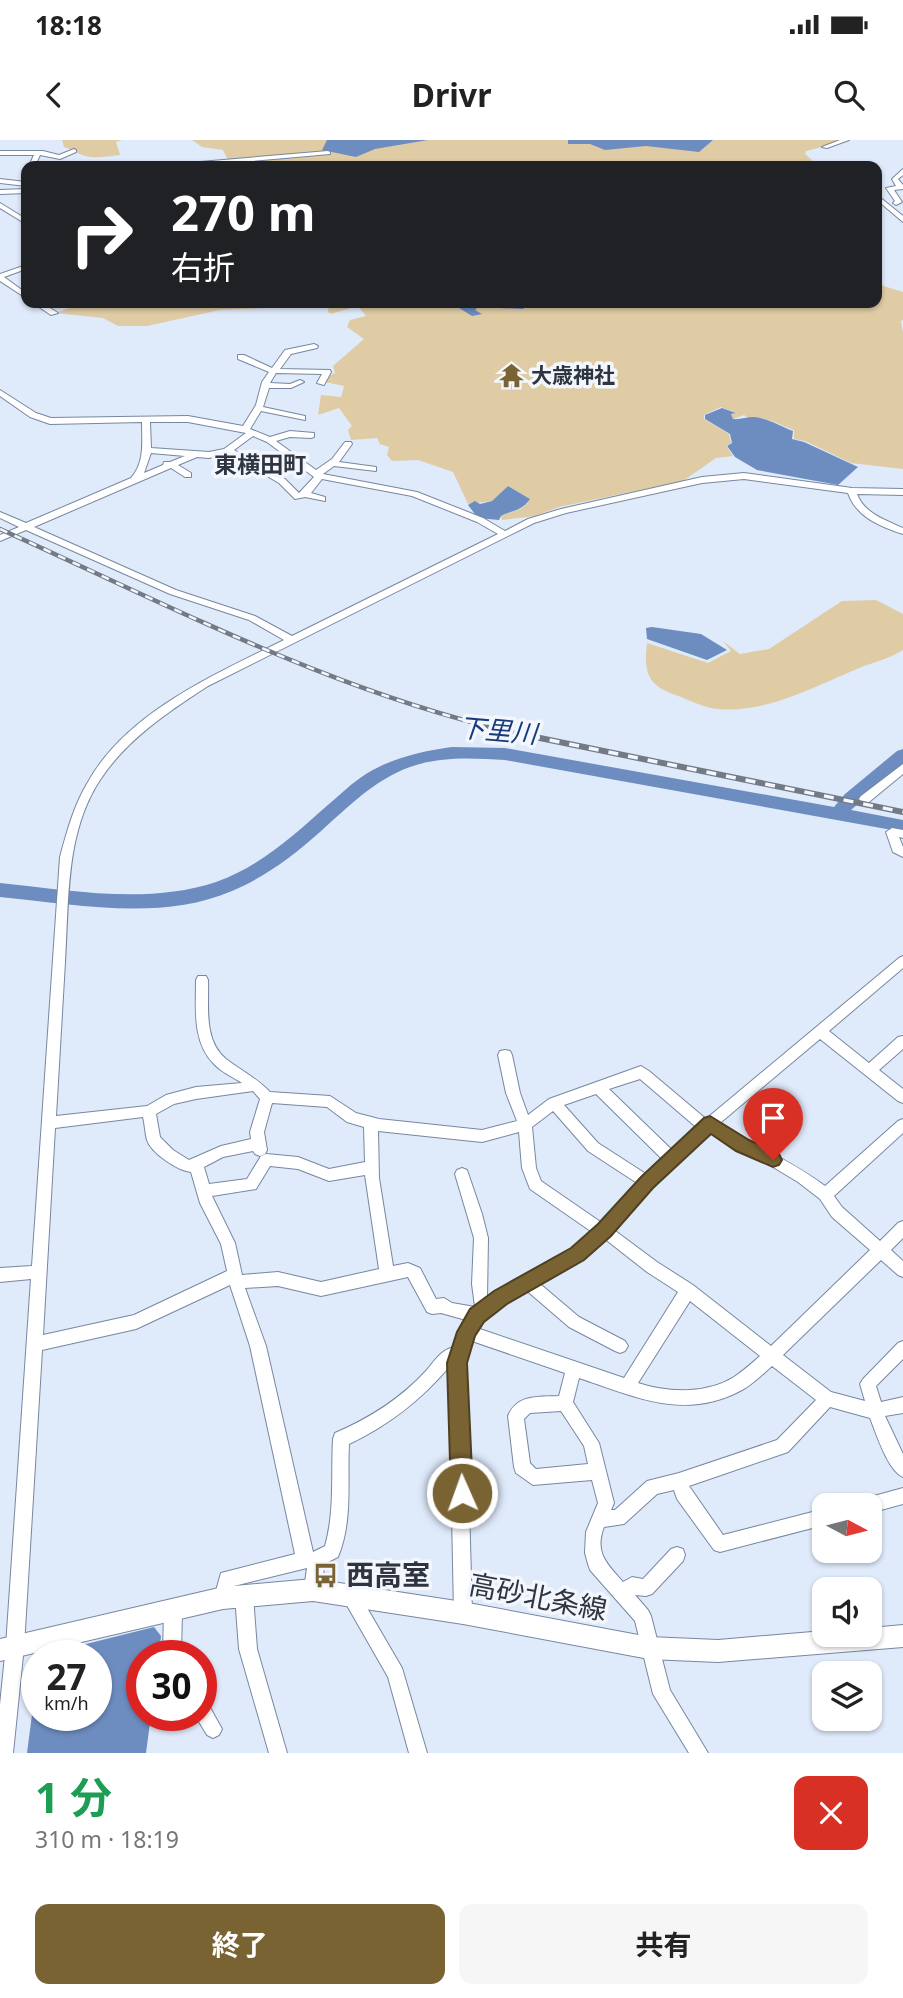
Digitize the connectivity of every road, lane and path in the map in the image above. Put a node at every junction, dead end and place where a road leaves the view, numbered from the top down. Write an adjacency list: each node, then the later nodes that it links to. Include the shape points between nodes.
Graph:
1 (846, 140): 2 (street)
2 (825, 147)
3 (74, 151): 5 (street, via 60,157)
4 (0, 153): 5 (street)
5 (38, 153): 7 (street)
6 (328, 153): 8 (street)
7 (34, 161)
8 (234, 161)
9 (903, 171): 12 (street, via 895,179)
10 (0, 181): 11 (street)
11 (21, 186)
12 (902, 187): 18 (street, via 889,188)
13 (21, 188): 14 (street)
14 (0, 192)
15 (882, 199): 18 (street)
16 (882, 201): 20 (street)
17 (0, 205): 19 (street)
18 (900, 205)
19 (21, 217)
20 (903, 220)
21 (21, 269): 22 (street)
22 (0, 277): 23 (street)
23 (21, 292)
24 (46, 308): 25 (street)
25 (54, 313)
26 (314, 346): 28 (street, via 288,352)
27 (241, 357): 28 (street)
28 (273, 371): 30 (street, via 327,372); 31 (street)
29 (300, 382): 31 (street)
30 (321, 383)
31 (265, 385): 33 (street)
32 (0, 392): 35 (street, via 50,421)
33 (258, 408): 34 (street); 36 (street)
34 (302, 418)
35 (146, 420): 36 (street, via 188,418); 40 (street)
36 (249, 431): 38 (street); 41 (street)
37 (311, 435): 38 (street, via 290,434)
38 (270, 440): 48 (street)
39 (348, 444): 43 (street)
40 (146, 450): 42 (street); 44 (street)
41 (228, 450): 42 (street); 52 (street, via 282,481 295,495)
42 (197, 454): 45 (street)
43 (331, 463): 46 (street); 48 (street)
44 (146, 464): 45 (street); 49 (street)
45 (173, 465): 47 (street); 49 (street)
46 (373, 470)
47 (188, 475)
48 (318, 475): 52 (street); 57 (street, via 414,494)
49 (135, 480): 55 (street)
50 (852, 491): 51 (street); 56 (street, via 865,513); 57 (street, via 744,476 702,481 564,511)
51 (903, 492)
52 (304, 494): 53 (street)
53 (322, 499)
54 (0, 515): 55 (street)
55 (27, 528): 58 (street); 59 (street, via 173,592 252,618)
56 (903, 531)
57 (504, 534): 59 (street)
58 (0, 538)
59 (292, 640): 76 (street, via 161,711 120,750 84,798 66,857)
60 (903, 768): 61 (street)
61 (865, 799)
62 (903, 834): 63 (street, via 892,832)
63 (903, 853)
64 (903, 961): 66 (street)
65 (202, 980): 70 (street, via 207,1044 219,1061)
66 (818, 1031): 69 (street); 79 (street)
67 (903, 1041): 69 (street)
68 (505, 1055): 78 (street)
69 (870, 1070): 73 (street)
70 (254, 1084): 72 (street); 75 (street, via 171,1099)
71 (598, 1087): 74 (street); 79 (street, via 641,1072 648,1074 673,1101); 83 (street)
72 (267, 1097): 77 (street, via 330,1102 352,1118); 81 (street)
73 (903, 1097)
74 (555, 1103): 78 (street); 87 (street, via 593,1147)
75 (149, 1111): 76 (street); 84 (street, via 154,1140 187,1166)
76 (49, 1123): 94 (street)
77 (371, 1123): 78 (street, via 482,1136); 85 (street)
78 (525, 1125): 91 (street, via 528,1168 535,1185)
79 (708, 1125): 83 (street); 89 (street)
80 (903, 1125): 89 (street)
81 (257, 1144): 82 (street); 84 (street, via 221,1152)
82 (266, 1160): 85 (street, via 298,1163 329,1175); 88 (street, via 251,1185)
83 (673, 1160): 87 (street)
84 (196, 1164): 88 (street)
85 (373, 1167): 95 (street)
86 (462, 1174): 100 (street, via 479,1227)
87 (647, 1182): 91 (street)
88 (204, 1191): 97 (street, via 228,1243)
89 (825, 1195): 92 (street, via 837,1212)
90 (903, 1228): 92 (street)
91 (605, 1230): 98 (street, via 578,1254); 99 (street)
92 (880, 1250): 93 (street); 106 (street)
93 (903, 1270)
94 (38, 1272): 96 (street); 102 (street)
95 (387, 1273): 97 (street, via 321,1289 278,1279); 100 (street, via 415,1273 432,1307)
96 (0, 1275)
97 (235, 1278): 102 (street, via 136,1322); 121 (street, via 258,1346)
98 (527, 1282): 100 (street); 103 (street, via 574,1322)
99 (688, 1290): 106 (street); 108 (street)
100 (481, 1313): 101 (street)
101 (467, 1332): 105 (street); 107 (street)
102 (34, 1344): 130 (street)
103 (620, 1346)
104 (903, 1348): 112 (street, via 868,1384)
105 (460, 1354): 121 (street, via 450,1355 412,1398 384,1419 341,1439 337,1535 332,1551); 127 (street)
106 (771, 1357): 108 (street, via 738,1384 699,1398 654,1396); 109 (street)
107 (574, 1368): 108 (street); 110 (street)
108 (627, 1387)
109 (827, 1399): 112 (street); 115 (street, via 782,1446)
110 (565, 1403): 114 (street, via 591,1443); 114 (street, via 526,1405 516,1416 522,1467 533,1478)
111 (903, 1405): 112 (street)
112 (874, 1410): 113 (street)
113 (903, 1469)
114 (598, 1471): 118 (street, via 606,1503)
115 (679, 1481): 118 (street, via 653,1487 618,1518); 119 (street, via 720,1544)
116 (903, 1496): 117 (street)
117 (882, 1502)
118 (600, 1519): 124 (street, via 594,1532 596,1564)
119 (812, 1520)
120 (677, 1555): 124 (street, via 646,1588 632,1586)
121 (310, 1560): 122 (street); 125 (street, via 227,1579)
122 (313, 1590): 123 (main road, 高砂北条線); 125 (main road, 高砂北条線)
123 (350, 1595): 127 (main road, 高砂北条線); 135 (street, via 396,1674)
124 (623, 1595): 131 (street, via 642,1616)
125 (233, 1597): 126 (main road, 高砂北条線); 134 (street)
126 (173, 1610): 129 (street); 130 (main road, 高砂北条線)
127 (463, 1613): 131 (main road, 高砂北条線)
128 (903, 1636): 131 (main road, 高砂北条線, via 718,1651)
129 (172, 1640)
130 (7, 1648): 132 (street); 133 (street)
131 (649, 1648): 136 (street, via 662,1694)
132 (0, 1664)
133 (4, 1753)
134 (278, 1753)
135 (418, 1753)
136 (699, 1753)

